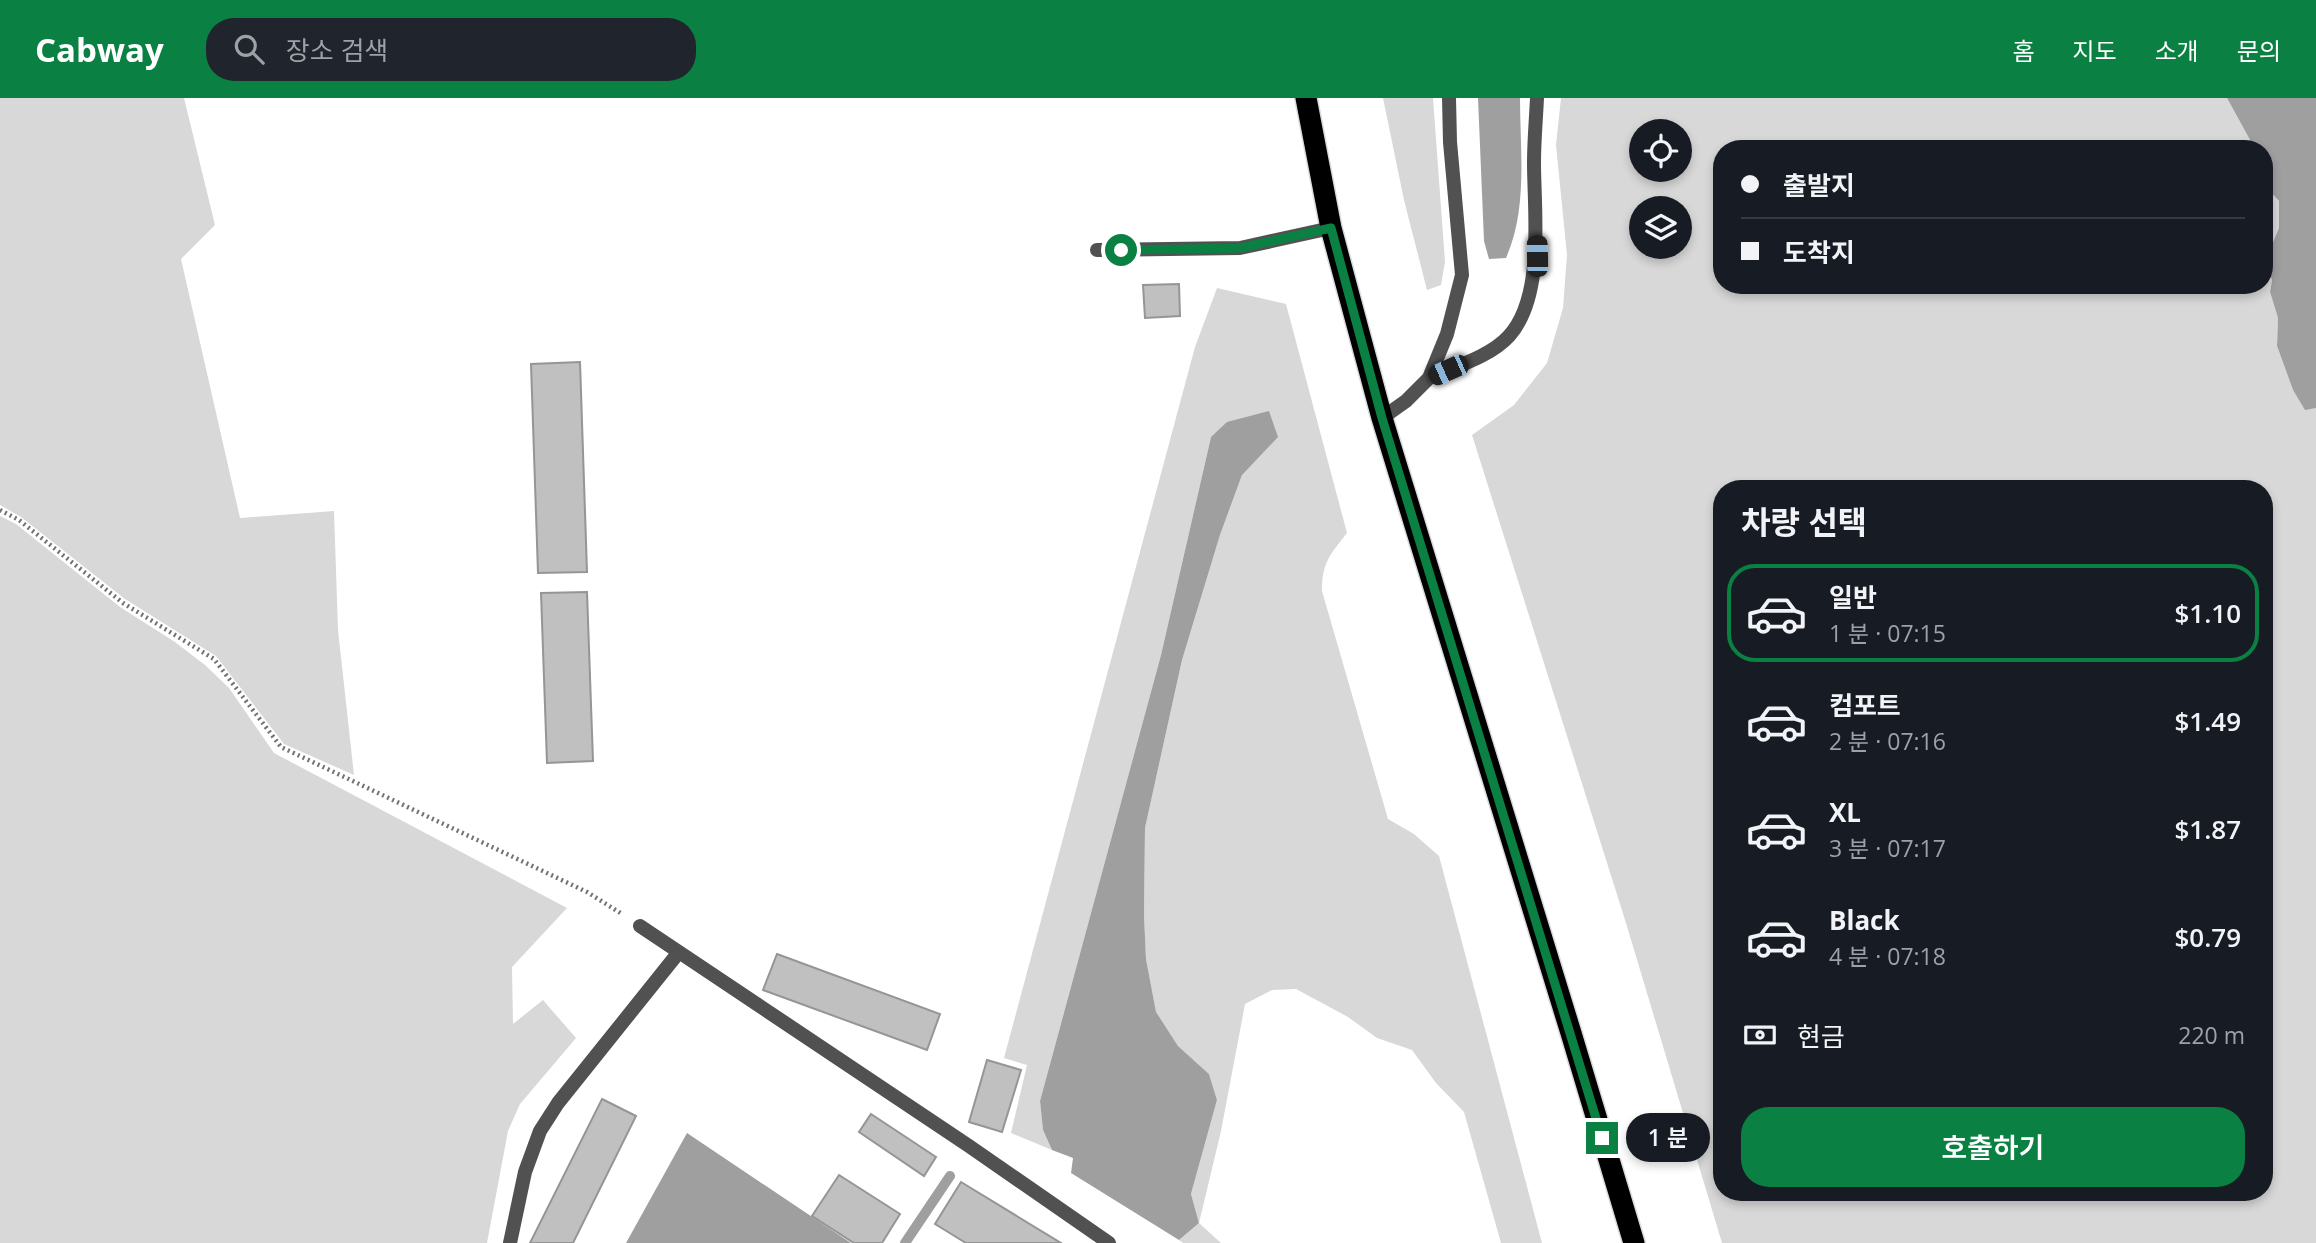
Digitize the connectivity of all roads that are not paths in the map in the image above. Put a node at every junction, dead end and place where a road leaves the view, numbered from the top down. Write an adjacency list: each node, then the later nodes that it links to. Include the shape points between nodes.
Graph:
1 (1306, 98): 4 (highway)
2 (1449, 98): 6 (street, via 1462,275 1447,334)
3 (1536, 98): 6 (street, via 1537,256 1526,307 1510,335 1486,352)
4 (1331, 228): 5 (street, via 1240,248); 7 (highway)
5 (1097, 250)
6 (1429, 378): 7 (street)
7 (1382, 418): 12 (highway)
8 (640, 926): 9 (street)
9 (679, 952): 10 (street, via 540,1132 525,1172); 11 (street)
10 (510, 1243)
11 (1109, 1243)
12 (1634, 1243)

